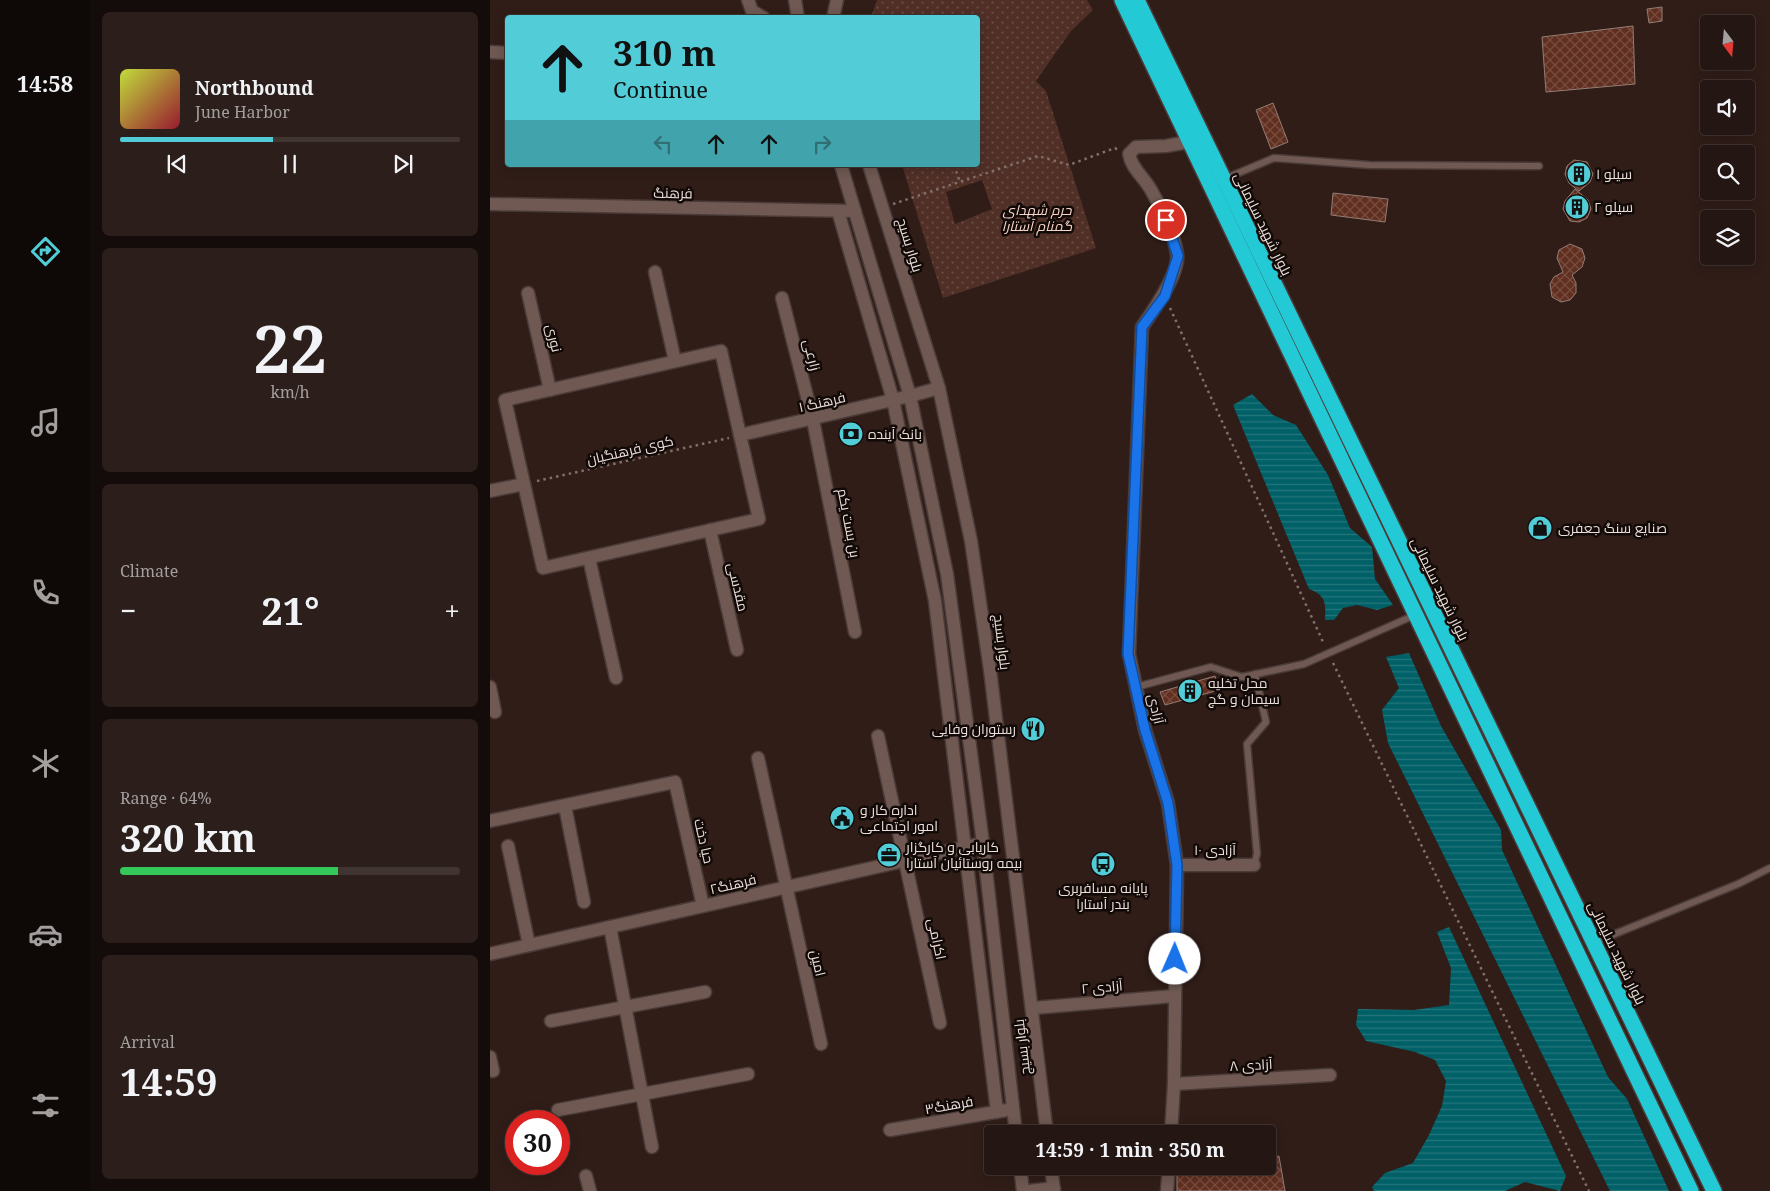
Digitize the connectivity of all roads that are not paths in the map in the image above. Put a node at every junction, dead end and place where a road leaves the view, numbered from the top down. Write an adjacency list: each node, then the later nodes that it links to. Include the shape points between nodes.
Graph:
1 (748, 0): 6 (street, via 752,11)
2 (795, 0): 7 (street)
3 (837, 0): 8 (street)
4 (1122, 0): 11 (highway)
5 (1137, 0): 15 (highway, بلوار شهید سلیمانی)
6 (759, 15)
7 (798, 15)
8 (834, 15)
9 (490, 52): 10 (street)
10 (505, 53)
11 (1188, 142): 33 (highway); 39 (street, آزادی, via 1136,147 1129,154 1166,220 1178,256 1165,296 1142,327 1128,654)
12 (1539, 166): 15 (lane, via 1369,165 1274,158)
13 (842, 167): 18 (street, بلوار بسیج)
14 (870, 167): 23 (street, بلوار بسیج)
15 (1224, 180): 56 (highway, بلوار شهید سلیمانی)
16 (490, 204): 17 (street, فرهنگ)
17 (838, 211): 18 (street, فرهنگ); 26 (street)
18 (856, 211): 25 (street, بلوار بسیج)
19 (655, 272): 22 (street)
20 (528, 293): 24 (street, نوری)
21 (782, 298): 27 (street, زارعی)
22 (675, 361): 24 (street); 28 (street, via 721,351)
23 (939, 388): 25 (street, فرهنگ ۱); 62 (street, بلوار بسیج, via 980,588)
24 (550, 390): 29 (street, via 505,400)
25 (910, 396): 26 (street, فرهنگ ۱); 45 (street, بلوار بسیج, via 947,574)
26 (892, 400): 27 (street, فرهنگ ۱); 47 (street, via 935,601)
27 (813, 420): 28 (street, فرهنگ ۱); 34 (street, بن بست یکم)
28 (740, 435): 31 (street, via 759,519)
29 (524, 484): 30 (street); 32 (street, via 543,568)
30 (490, 491)
31 (710, 530): 32 (street); 35 (street, مقدسی)
32 (589, 558): 37 (street)
33 (1415, 615): 36 (lane, via 1304,664); 89 (highway)
34 (856, 632)
35 (737, 650)
36 (1255, 674): 39 (lane, via 1242,677 1211,667); 50 (lane, via 1266,722 1246,744 1257,854)
37 (616, 678)
38 (490, 687): 40 (street)
39 (1136, 688): 49 (street, آزادی, via 1145,730 1168,803)
40 (495, 712)
41 (878, 736): 48 (street, اکرامی)
42 (758, 758): 52 (street, امین)
43 (565, 806): 44 (street); 53 (street); 54 (street, حیا دخت, via 675,782)
44 (490, 821)
45 (983, 843): 47 (street, فرهنگ۲); 72 (street, بلوار بسیج)
46 (508, 846): 57 (street)
47 (964, 848): 48 (street, فرهنگ۲); 74 (street)
48 (905, 861): 52 (street, فرهنگ۲); 64 (street, اکرامی)
49 (1177, 865): 50 (street, آزادی ۱۰); 60 (street, آزادی)
50 (1254, 865)
51 (1770, 868): 56 (lane)
52 (785, 888): 54 (street, فرهنگ۲); 65 (street, امین)
53 (584, 902)
54 (703, 906): 55 (street, فرهنگ۲)
55 (610, 927): 57 (street, فرهنگ۲); 61 (street)
56 (1594, 943): 90 (highway, بلوار شهید سلیمانی)
57 (529, 945): 58 (street, فرهنگ۲)
58 (490, 954)
59 (705, 992): 61 (street)
60 (1174, 996): 62 (street, آزادی ۲); 70 (street, آزادی)
61 (625, 1007): 63 (street); 71 (street)
62 (1033, 1008): 76 (street, بلوار بسیج)
63 (551, 1021)
64 (940, 1023)
65 (822, 1044)
66 (490, 1057): 67 (street)
67 (493, 1071)
68 (748, 1074): 71 (street)
69 (1330, 1075): 70 (street, آزادی ۸)
70 (1174, 1084): 77 (street, آزادی)
71 (642, 1094): 73 (street); 79 (street)
72 (1013, 1109): 74 (street, فرهنگ۳); 75 (street, بلوار بسیج)
73 (558, 1110)
74 (997, 1112): 78 (street, فرهنگ۳)
75 (1015, 1125)
76 (1046, 1125)
77 (1172, 1125)
78 (890, 1130)
79 (652, 1147)
80 (1021, 1175): 86 (street)
81 (1052, 1175): 84 (street)
82 (1169, 1175): 88 (street)
83 (586, 1176): 85 (street)
84 (1054, 1190): 87 (street)
85 (590, 1191)
86 (1023, 1191)
87 (1029, 1191)
88 (1168, 1191)
89 (1691, 1191)
90 (1714, 1191)

